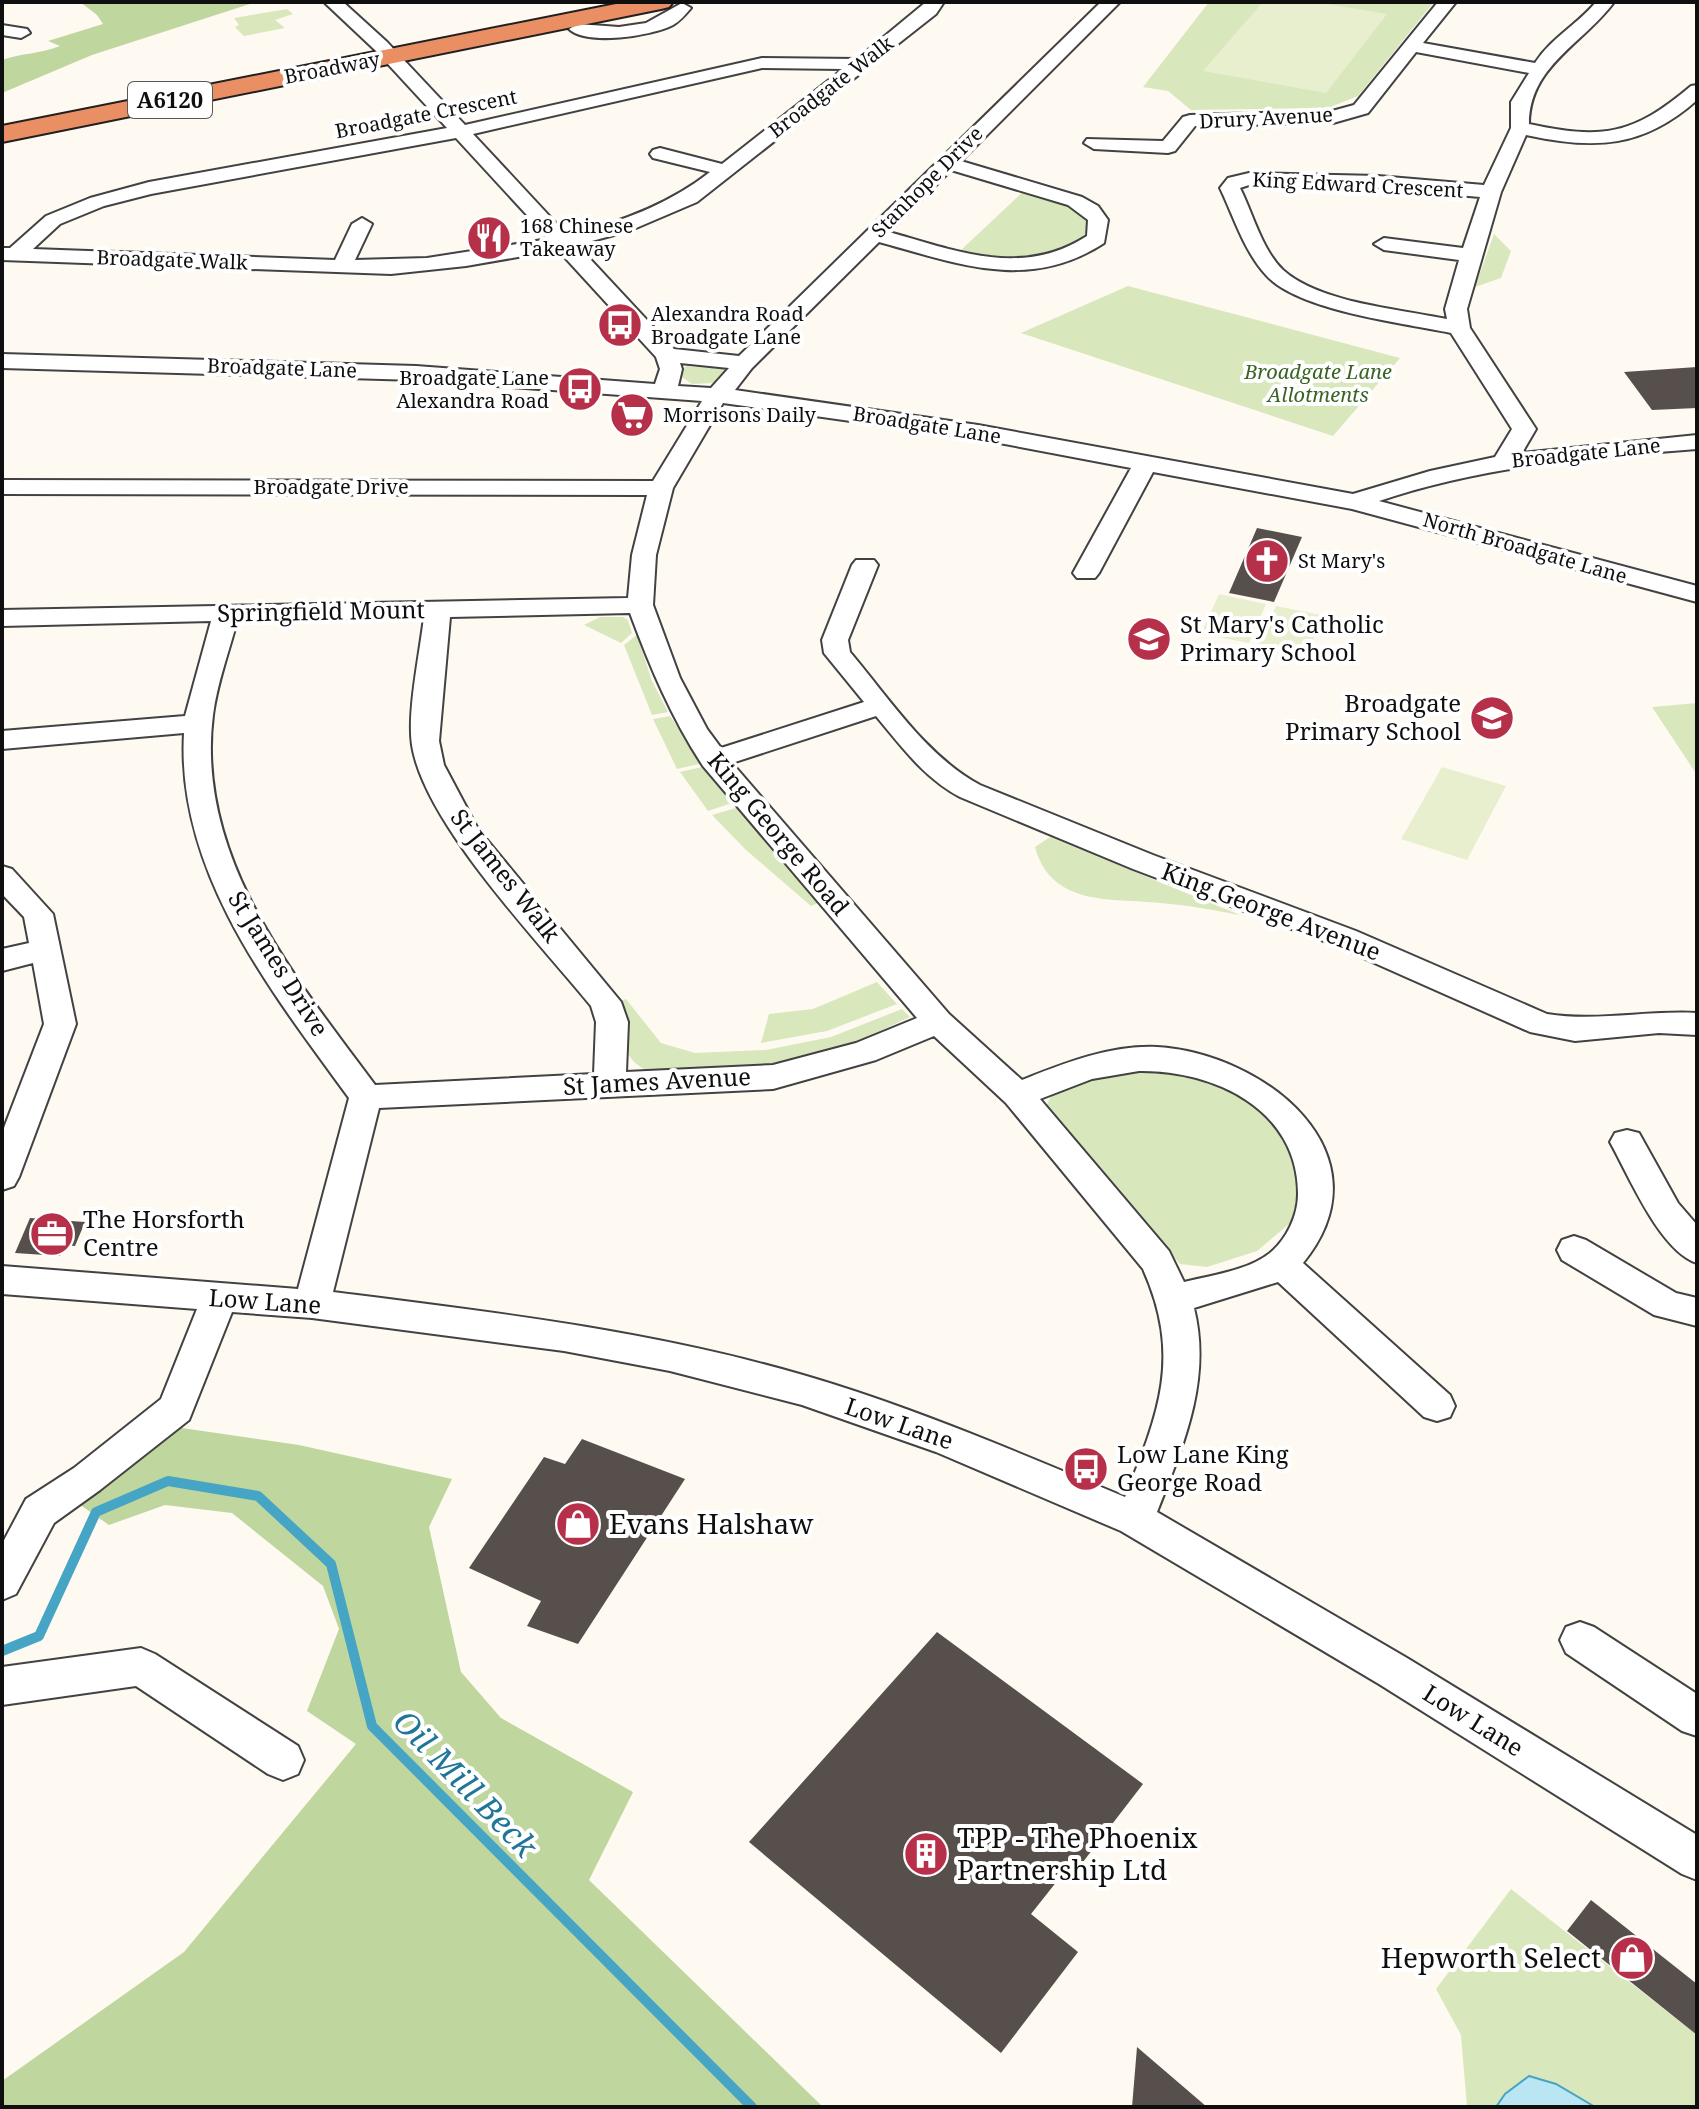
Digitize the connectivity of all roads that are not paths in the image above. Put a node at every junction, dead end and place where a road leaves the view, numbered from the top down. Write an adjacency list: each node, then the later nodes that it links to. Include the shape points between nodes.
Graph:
1 (333, 2): 11 (street)
2 (935, 2): 12 (street, Broadgate Walk)
3 (1111, 2): 20 (street, Stanhope Drive)
4 (1447, 2): 10 (street, Drury Avenue)
5 (1605, 2): 13 (street)
6 (672, 5): 7 (street, via 680,12 662,24 627,31); 11 (highway, Broadway / A6120)
7 (578, 29)
8 (2, 30): 9 (street)
9 (21, 33)
10 (1412, 46): 13 (street); 18 (street, Drury Avenue, via 1361,109 1333,117 1190,121 1168,147)
11 (389, 56): 16 (street); 17 (highway, Broadway / A6120)
12 (861, 64): 16 (street, Broadgate Crescent, via 762,63); 21 (street, Broadgate Walk)
13 (1538, 69): 15 (street, via 1520,102)
14 (1697, 90): 15 (street, via 1638,132 1594,139)
15 (1520, 128): 22 (street)
16 (459, 132): 25 (street); 27 (street, Broadgate Crescent, via 110,198 53,220)
17 (2, 134)
18 (1094, 143)
19 (660, 154): 21 (street)
20 (948, 163): 24 (street, Stanhope Drive); 24 (street, via 1075,201 1098,220 1097,239 1071,256 1017,266)
21 (724, 170): 25 (street, Broadgate Walk, via 690,198 657,215)
22 (1491, 192): 28 (street); 30 (street, King Edward Crescent, via 1249,179 1230,188 1268,264 1294,287)
23 (362, 224): 29 (street)
24 (875, 234): 33 (street, Stanhope Drive)
25 (564, 240): 29 (street, Broadgate Walk, via 455,262); 31 (street)
26 (1384, 244): 28 (street)
27 (9, 254): 29 (street, Broadgate Walk)
28 (1471, 255): 30 (street, via 1456,309)
29 (342, 266)
30 (1459, 328): 36 (street)
31 (667, 355): 33 (street); 34 (street, via 671,369)
32 (2, 361): 34 (street, Broadgate Lane, via 416,373)
33 (744, 363): 35 (street, Stanhope Drive)
34 (665, 390): 35 (street, Broadgate Lane)
35 (717, 394): 40 (street, Broadgate Lane, via 964,430); 42 (street, King George Road)
36 (1524, 429): 38 (street); 39 (street)
37 (1697, 442): 38 (street, Broadgate Lane)
38 (1582, 451): 39 (street, Broadgate Lane)
39 (1505, 461): 43 (street, Broadgate Lane, via 1432,475)
40 (1145, 464): 43 (street, Broadgate Lane); 45 (street)
41 (2, 487): 42 (street, Broadgate Drive)
42 (661, 488): 47 (street, King George Road, via 644,555)
43 (1354, 502): 46 (street, North Broadgate Lane)
44 (865, 565): 51 (street, King George Avenue, via 835,640 837,653)
45 (1086, 573)
46 (1697, 594)
47 (640, 605): 48 (street, Springfield Mount); 54 (street, King George Road, via 667,678)
48 (438, 609): 49 (street, Springfield Mount); 60 (street, St James Walk, via 426,721 430,765 466,833 605,1002 612,1022)
49 (226, 614): 50 (street, Springfield Mount); 52 (street, St James Drive)
50 (2, 618)
51 (880, 706): 54 (street); 59 (street, King George Avenue, via 930,763 970,791 1345,938 1541,1024 1575,1030)
52 (198, 723): 53 (street); 62 (street, St James Drive, via 203,811 219,865 263,946)
53 (5, 745)
54 (713, 760): 58 (street, King George Road)
55 (2, 876): 56 (street, via 38,914)
56 (45, 950): 57 (street); 64 (street, via 60,1024)
57 (2, 960)
58 (938, 1022): 60 (street, St James Avenue, via 865,1052 773,1077); 61 (street, King George Road)
59 (1697, 1024)
60 (610, 1083): 62 (street, St James Avenue)
61 (1018, 1095): 67 (street, via 1104,1062 1159,1059 1205,1067 1273,1102 1305,1140 1318,1180 1311,1226); 70 (street, King George Road, via 1157,1261)
62 (366, 1097): 71 (street)
63 (1627, 1142): 65 (street, via 1666,1212)
64 (2, 1177)
65 (1697, 1249)
66 (1574, 1250): 72 (street, via 1667,1305)
67 (1281, 1264): 70 (street); 73 (street)
68 (2, 1280): 69 (street, Low Lane)
69 (219, 1299): 71 (street, Low Lane); 75 (street, via 176,1409 40,1511)
70 (1172, 1299): 74 (street, King George Road, via 1185,1342 1184,1377)
71 (312, 1304): 74 (street, Low Lane, via 564,1336 754,1377 949,1441)
72 (1697, 1312)
73 (1437, 1406)
74 (1135, 1519): 80 (street, Low Lane)
75 (2, 1582)
76 (1580, 1640): 78 (street)
77 (2, 1686): 79 (street, via 141,1667)
78 (1697, 1717)
79 (283, 1760)
80 (1695, 1854)

